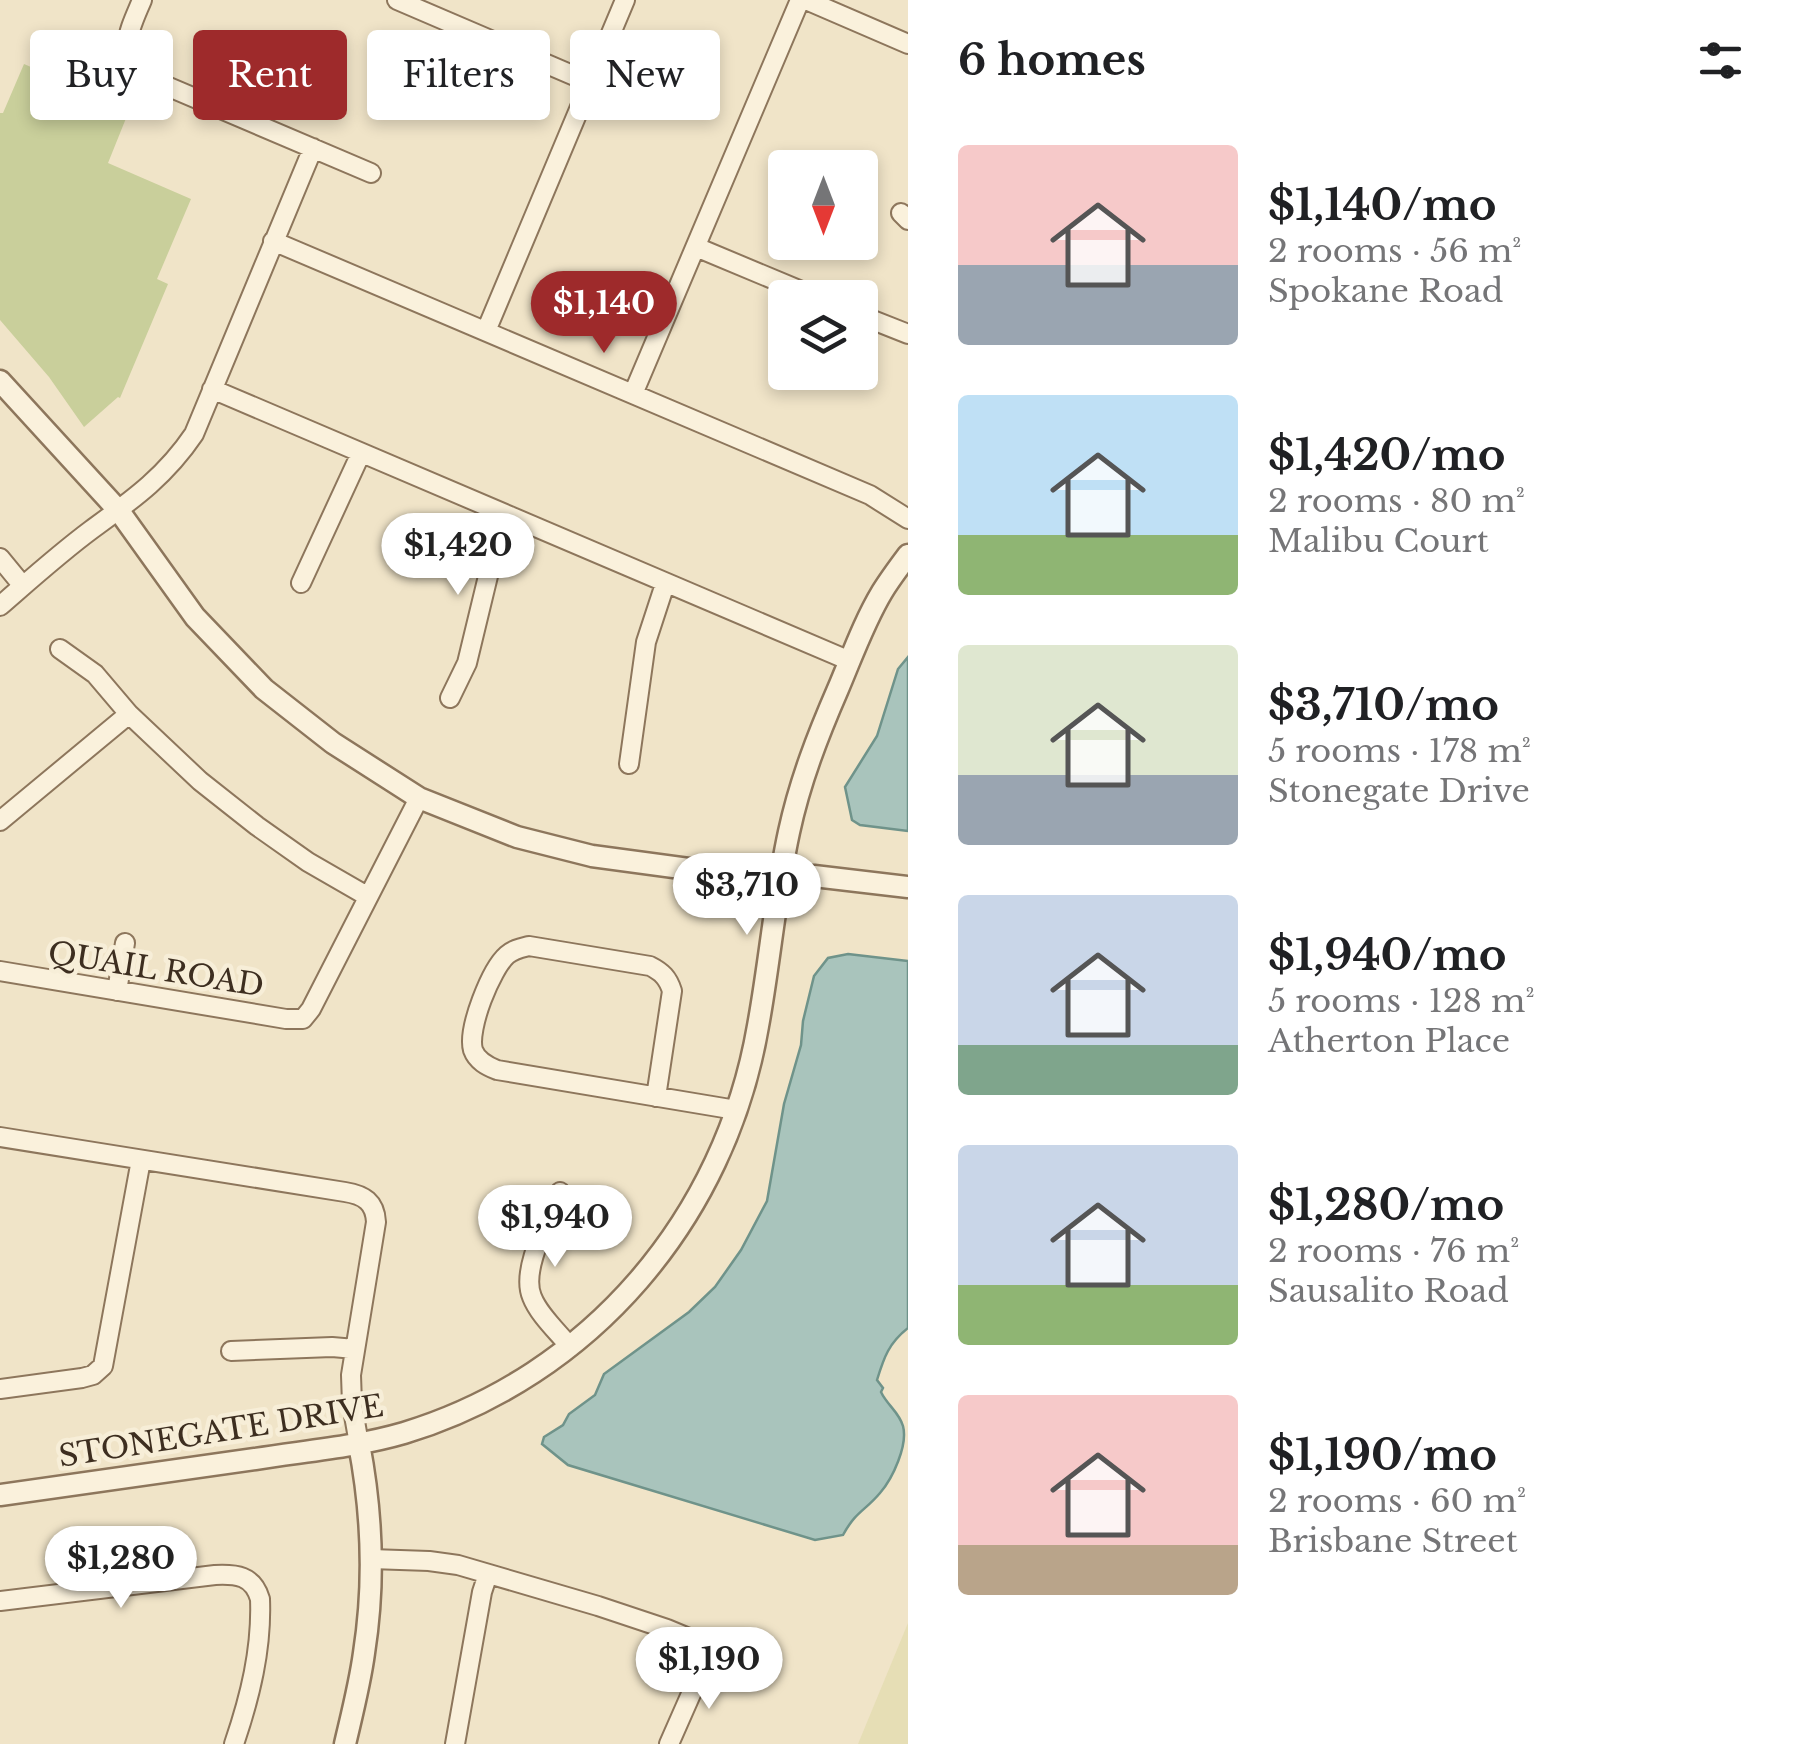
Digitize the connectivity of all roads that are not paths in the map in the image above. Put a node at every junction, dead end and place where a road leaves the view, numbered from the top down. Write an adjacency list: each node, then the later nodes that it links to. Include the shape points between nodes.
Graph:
1 (142, 0): 9 (street, via 129,30 132,67)
2 (397, 0): 7 (street)
3 (626, 0): 5 (street)
4 (803, 0): 6 (street); 12 (street)
5 (614, 30)
6 (908, 44)
7 (570, 74)
8 (576, 120): 15 (street)
9 (313, 148): 10 (street); 11 (street)
10 (371, 173)
11 (273, 241): 15 (street); 18 (street)
12 (696, 247): 13 (street); 19 (street)
13 (775, 280)
14 (878, 322): 16 (street)
15 (486, 332): 19 (street)
16 (908, 334)
17 (0, 381): 21 (street)
18 (212, 390): 20 (street); 21 (street, via 179,456)
19 (633, 394): 23 (street, via 870,495)
20 (361, 453): 22 (street); 26 (street)
21 (119, 511): 28 (street); 35 (street, via 195,618 264,689)
22 (510, 516): 27 (street); 32 (street, via 467,663)
23 (908, 519)
24 (908, 554): 31 (street, STONEGATE DRIVE)
25 (0, 558): 28 (street)
26 (301, 583)
27 (665, 584): 31 (street); 34 (street, via 646,642)
28 (23, 586): 29 (street)
29 (0, 606)
30 (60, 649): 33 (street, via 95,674)
31 (850, 661): 37 (street, STONEGATE DRIVE, via 800,788)
32 (450, 698)
33 (129, 714): 36 (street); 39 (street, via 257,826)
34 (628, 764)
35 (419, 798): 37 (street, via 517,837 592,856); 39 (street)
36 (0, 822)
37 (781, 877): 38 (street); 44 (street, STONEGATE DRIVE, via 758,1028)
38 (908, 887)
39 (367, 896): 42 (street, QUAIL ROAD, via 302,1019)
40 (124, 943): 42 (street)
41 (0, 971): 42 (street, QUAIL ROAD)
42 (116, 990)
43 (656, 1097): 43 (street, via 481,1062 472,1041 476,1018 507,955 529,946 659,970 672,991); 44 (street)
44 (736, 1110): 48 (street, STONEGATE DRIVE, via 711,1172 672,1239)
45 (0, 1136): 46 (street)
46 (141, 1160): 49 (street, via 367,1199 376,1222); 51 (street, via 103,1366 82,1378)
47 (560, 1192): 48 (street, via 532,1261 529,1288)
48 (570, 1347): 52 (street, STONEGATE DRIVE, via 466,1410)
49 (355, 1349): 50 (street); 52 (street, via 351,1390)
50 (232, 1351)
51 (0, 1389)
52 (359, 1444): 53 (street, STONEGATE DRIVE); 54 (street)
53 (0, 1495)
54 (371, 1558): 55 (street, via 429,1560); 58 (street, via 364,1651)
55 (488, 1574): 59 (street); 60 (street, via 667,1628 700,1648 706,1660)
56 (0, 1601): 57 (street, via 214,1575 252,1582 260,1599 256,1661)
57 (234, 1744)
58 (344, 1744)
59 (455, 1744)
60 (669, 1744)

